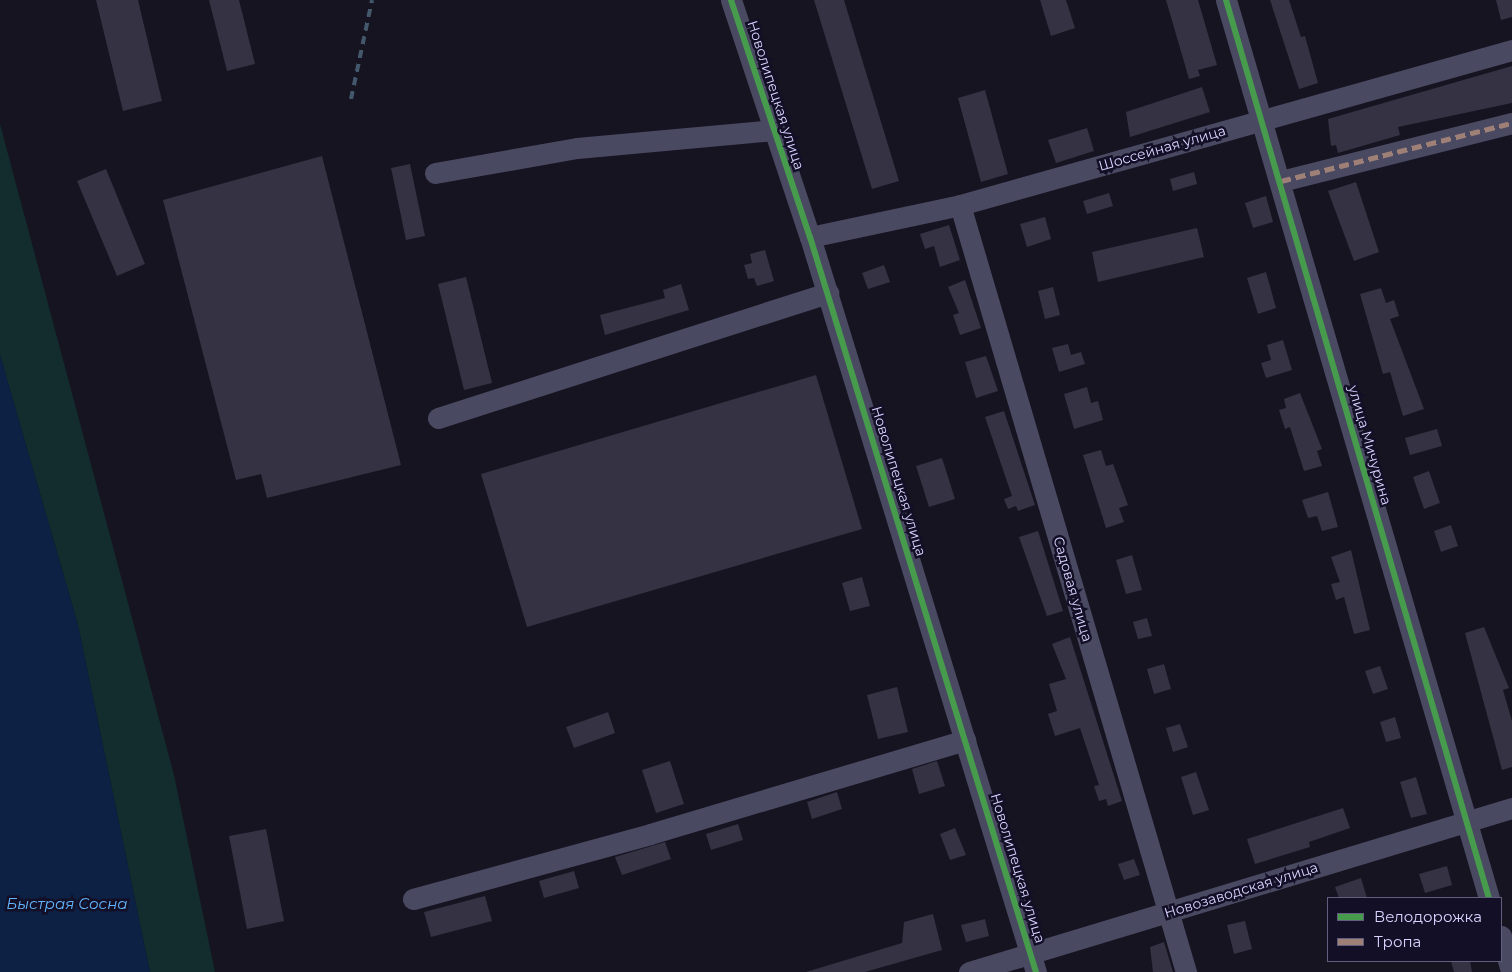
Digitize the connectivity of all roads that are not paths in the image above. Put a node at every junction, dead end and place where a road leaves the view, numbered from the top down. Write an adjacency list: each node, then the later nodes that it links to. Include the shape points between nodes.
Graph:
1 (731, 0): 6 (street, Новолипецкая улица)
2 (1226, 0): 4 (street, улица Мичурина)
3 (1512, 50): 4 (street, Шоссейная улица)
4 (1263, 119): 8 (street, улица Мичурина); 9 (street, Шоссейная улица)
5 (1512, 123): 8 (street)
6 (774, 130): 7 (street, via 577,148); 10 (street, Новолипецкая улица)
7 (435, 173)
8 (1281, 181): 15 (street, улица Мичурина)
9 (960, 205): 10 (street, Шоссейная улица); 18 (street, Садовая улица)
10 (810, 237): 11 (street, Новолипецкая улица)
11 (828, 293): 12 (street); 13 (street, Новолипецкая улица)
12 (438, 418)
13 (965, 740): 17 (street); 20 (street, Новолипецкая улица)
14 (1512, 808): 15 (street, Новозаводская улица)
15 (1466, 821): 16 (street, улица Мичурина); 18 (street, Новозаводская улица)
16 (1489, 897)
17 (412, 899)
18 (1168, 913): 20 (street, Новозаводская улица); 22 (street, Садовая улица)
19 (1502, 940): 23 (street)
20 (1034, 963): 21 (street, Новозаводская улица)
21 (970, 972)
22 (1186, 972)
23 (1511, 972)

